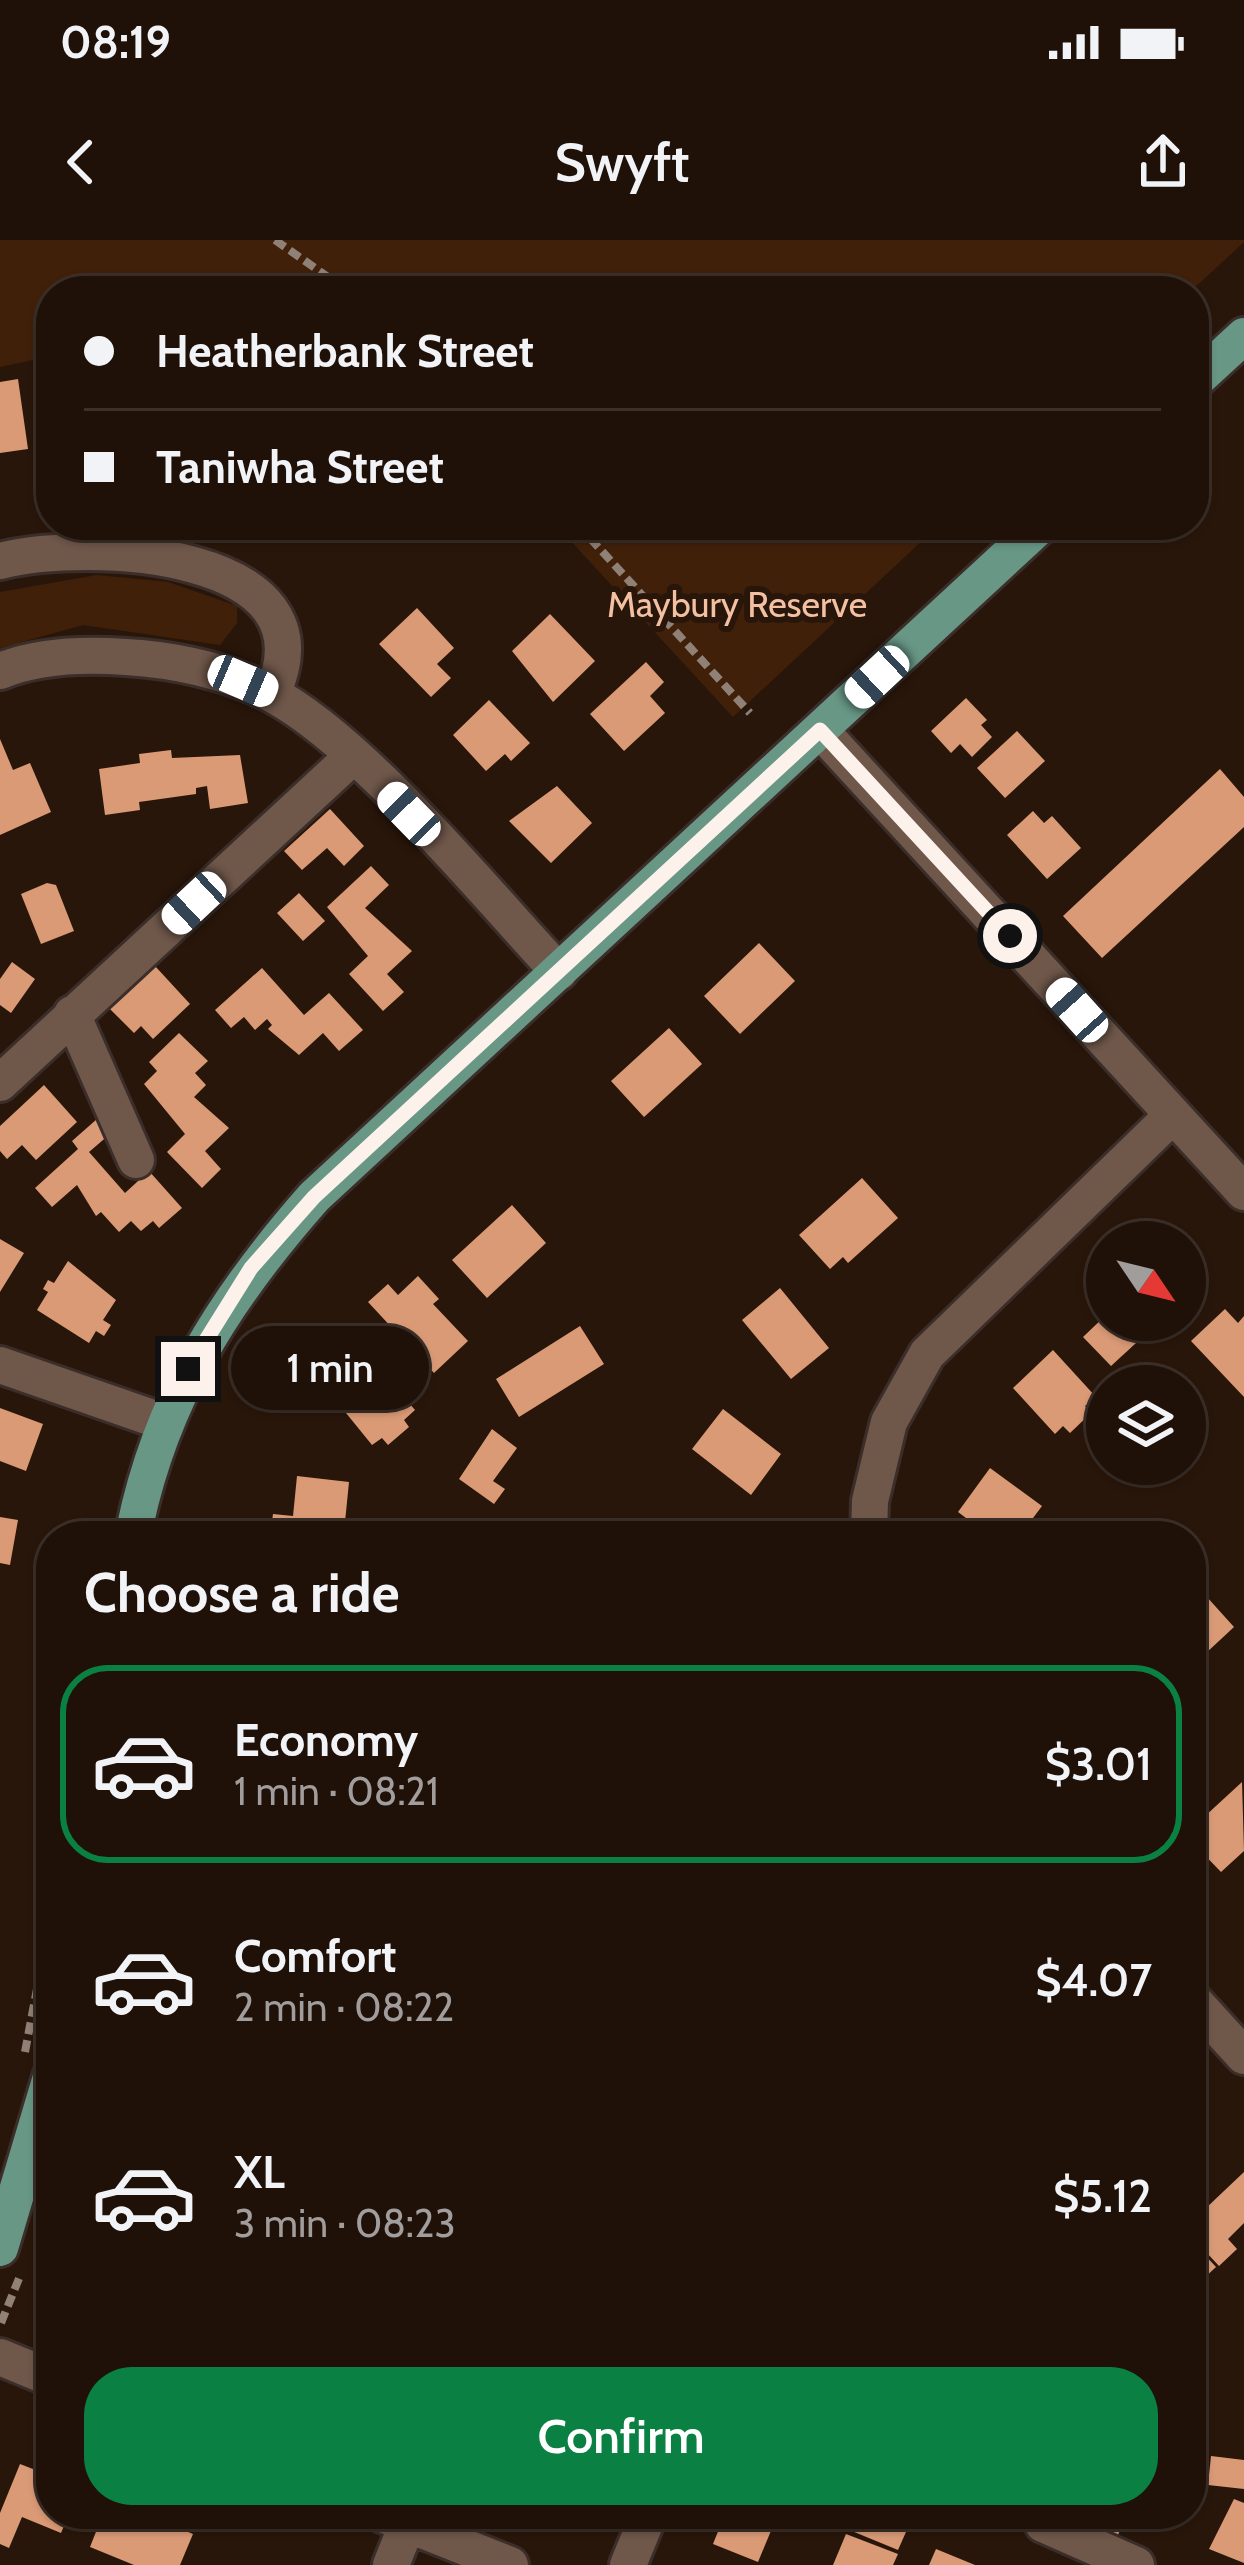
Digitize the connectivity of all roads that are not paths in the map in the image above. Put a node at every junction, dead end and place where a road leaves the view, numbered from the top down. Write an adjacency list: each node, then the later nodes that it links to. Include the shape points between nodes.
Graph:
1 (1244, 336): 2 (main road)
2 (1209, 368)
3 (1025, 540): 7 (main road)
4 (0, 561): 6 (street, via 33,553 139,554 236,583 284,629)
5 (0, 671): 6 (street, via 85,653 152,658 213,669)
6 (272, 694): 8 (street)
7 (820, 730): 9 (main road); 12 (street)
8 (353, 756): 9 (street); 10 (street)
9 (559, 972): 16 (main road, via 314,1197 251,1268)
10 (72, 1015): 11 (street); 13 (street)
11 (0, 1083)
12 (1173, 1115): 14 (street); 18 (street, via 927,1354 889,1422)
13 (136, 1160)
14 (1244, 1192)
15 (0, 1365): 16 (street)
16 (164, 1422): 17 (main road)
17 (137, 1521)
18 (869, 1521)
19 (1206, 2014): 20 (street)
20 (1244, 2056)
21 (36, 2071): 22 (main road)
22 (0, 2248)
23 (0, 2357): 24 (street)
24 (36, 2372)
25 (393, 2529): 29 (street)
26 (419, 2529): 30 (street)
27 (643, 2529): 31 (street)
28 (1054, 2529): 32 (street)
29 (391, 2565)
30 (510, 2565)
31 (628, 2565)
32 (1136, 2565)

